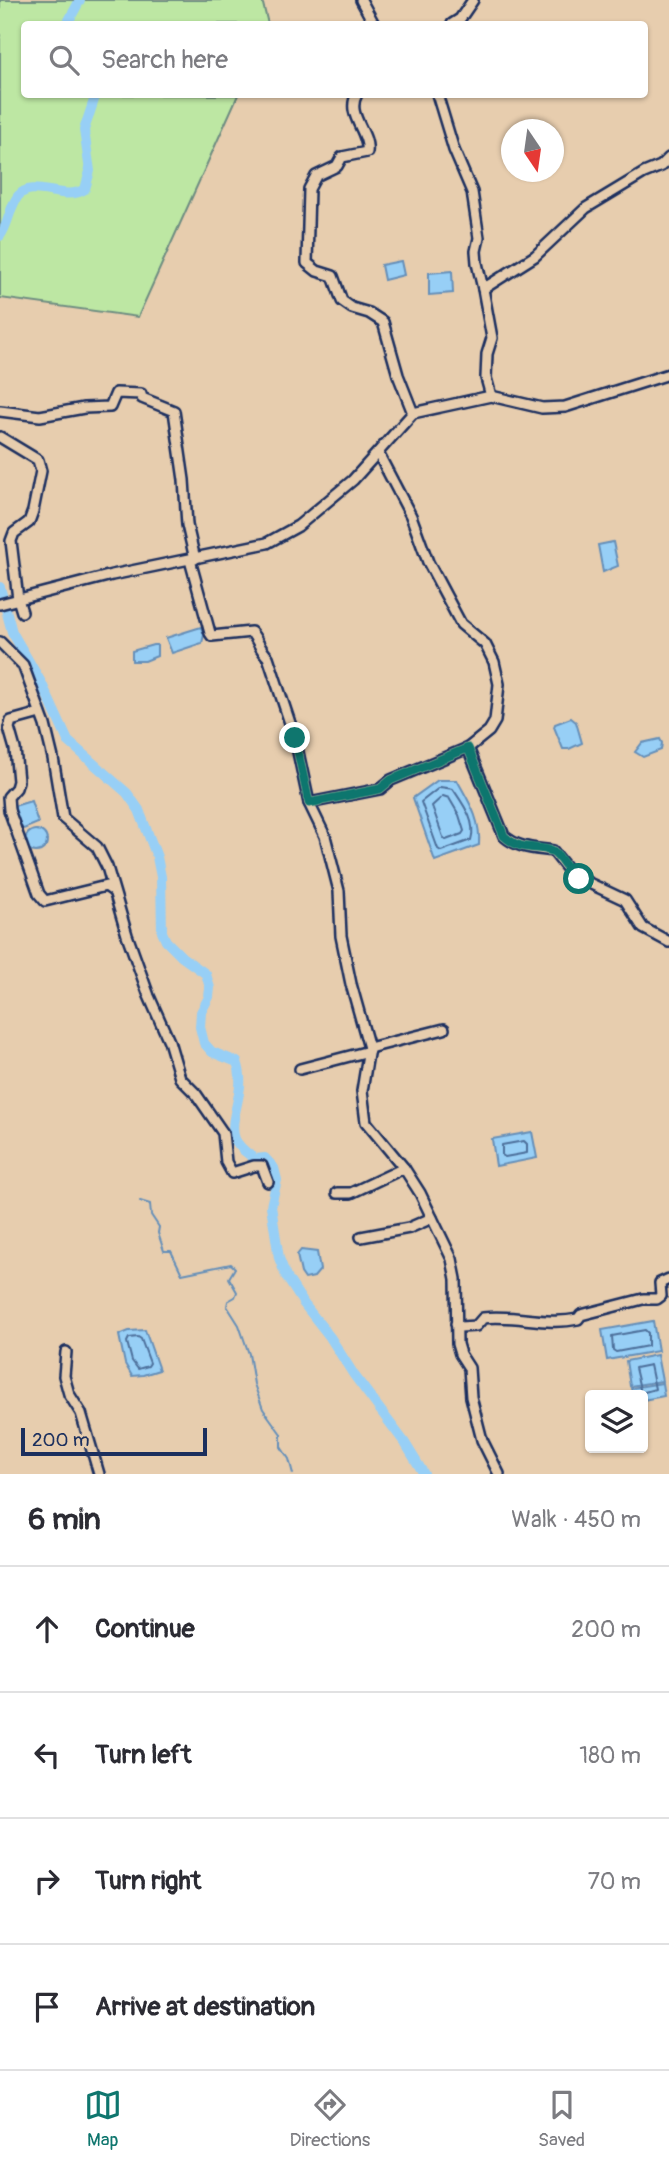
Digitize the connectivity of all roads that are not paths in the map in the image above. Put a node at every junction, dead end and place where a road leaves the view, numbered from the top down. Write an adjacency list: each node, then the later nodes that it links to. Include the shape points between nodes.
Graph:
1 (361, 0): 3 (street)
2 (473, 0): 4 (street)
3 (372, 21)
4 (457, 21)
5 (356, 98): 12 (street, via 354,108 367,152 342,157 337,166 316,176 309,189 307,263 333,276 342,301 383,322)
6 (438, 98): 8 (street, via 472,192)
7 (669, 158): 8 (street, via 586,208 535,256)
8 (483, 289): 10 (street, via 492,338 486,378)
9 (669, 374): 10 (street, via 565,407 542,408)
10 (491, 396): 12 (street)
11 (0, 411): 15 (street, via 40,416 110,407 113,396 123,393 141,394 174,411)
12 (413, 413): 14 (street)
13 (0, 437): 16 (street, via 38,460 41,471 29,522 11,541)
14 (378, 453): 15 (street, via 298,526 267,543); 21 (street, via 461,624 485,644 494,662 499,684 495,721)
15 (192, 559): 16 (street); 22 (street, via 212,636 251,632 268,657 295,738)
16 (14, 600): 17 (street); 18 (street)
17 (0, 604)
18 (22, 612)
19 (0, 642): 20 (street, via 23,665)
20 (40, 713): 23 (street, via 63,818 97,848); 23 (street, via 12,721 9,727 18,781 8,797 39,894 45,901 106,886)
21 (468, 748): 22 (street, via 391,780 380,789); 24 (street, via 504,836 528,849 553,851 572,875 625,900 643,928)
22 (309, 803): 26 (street, via 325,836 339,891 341,936)
23 (113, 891): 29 (street, via 180,1078 223,1133 232,1173 262,1167)
24 (669, 942)
25 (444, 1029): 26 (street)
26 (369, 1049): 27 (street); 28 (street, via 362,1091 366,1122)
27 (300, 1069)
28 (404, 1168): 30 (street, via 351,1193); 31 (street)
29 (268, 1182)
30 (337, 1193)
31 (432, 1218): 32 (street, via 410,1228); 34 (street, via 452,1259)
32 (361, 1237)
33 (669, 1279): 34 (street, via 660,1283 657,1299 566,1322 503,1317 483,1318 476,1326)
34 (456, 1324): 37 (street, via 460,1354 469,1368 476,1421)
35 (66, 1352): 36 (street, via 64,1376 81,1413)
36 (99, 1474)
37 (499, 1474)

